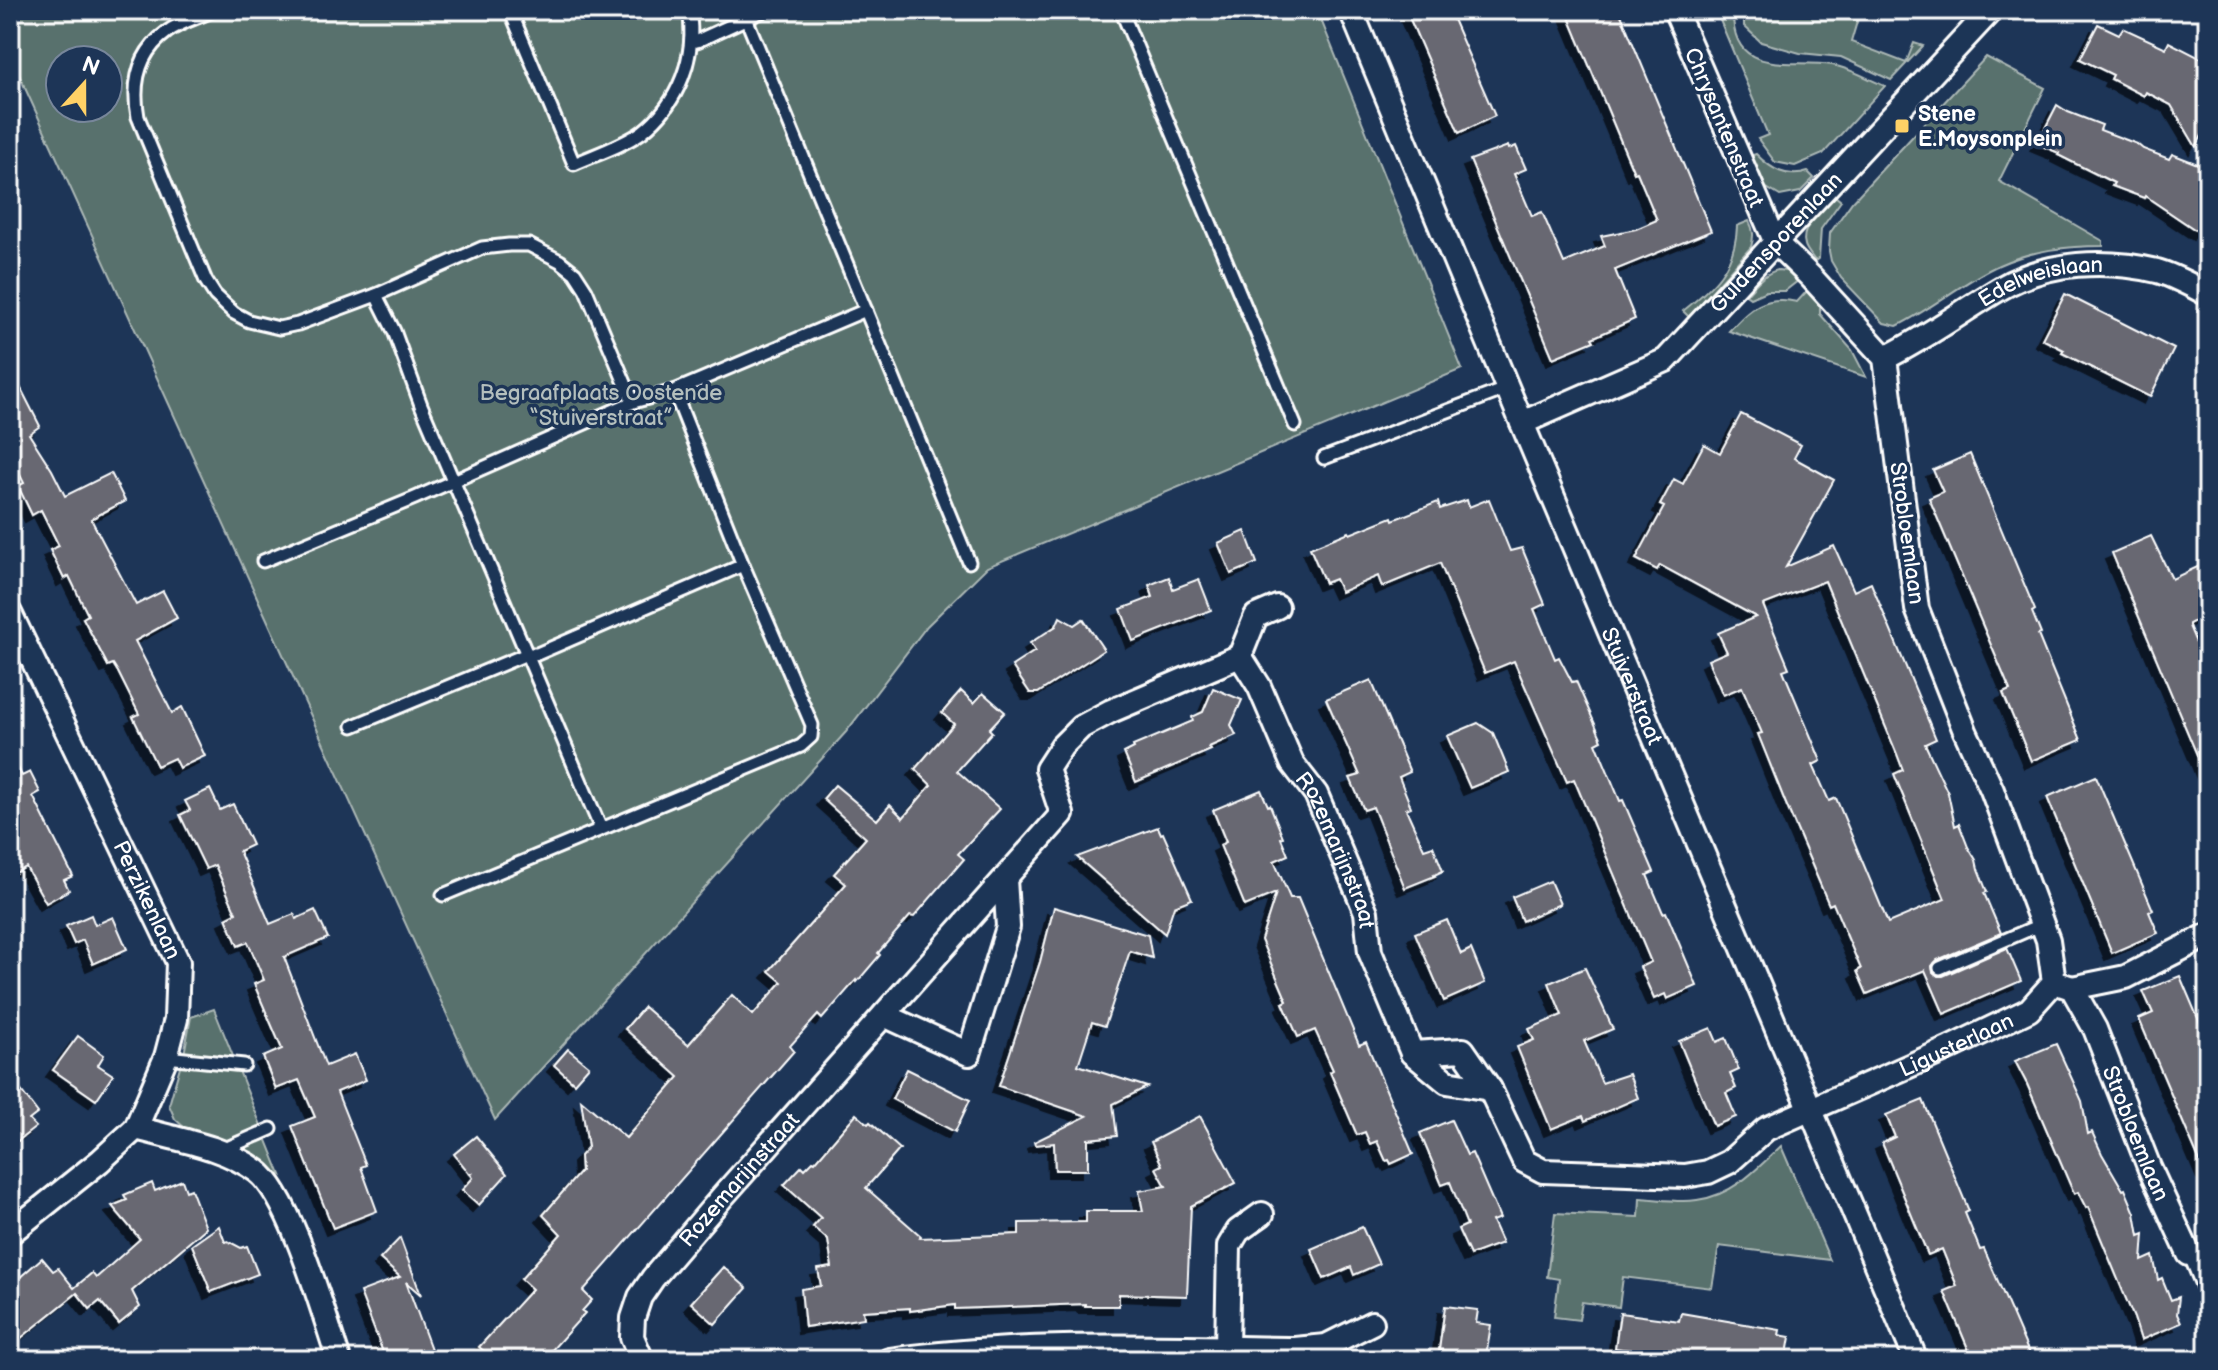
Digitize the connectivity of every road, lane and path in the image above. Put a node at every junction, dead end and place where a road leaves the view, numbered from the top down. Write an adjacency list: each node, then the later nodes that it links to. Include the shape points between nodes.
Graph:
1 (214, 10): 13 (lane, via 158,40 141,64 134,97 206,281 234,313 279,328)
2 (510, 10): 10 (lane, via 574,164 640,133 661,114 687,67)
3 (689, 10): 10 (lane)
4 (765, 10): 9 (lane)
5 (1121, 10): 20 (lane)
6 (1351, 10): 16 (street, Stuiverstraat)
7 (1675, 10): 11 (street, Chrysantenstraat)
8 (1991, 10): 11 (street, Guldensporenlaan)
9 (746, 18): 10 (lane); 14 (lane)
10 (691, 40)
11 (1776, 243): 15 (street); 19 (street, Guldensporenlaan, via 1666,360)
12 (2208, 294): 15 (street, Edelweislaan, via 2160,272 2122,264 2041,271 2004,286)
13 (376, 295): 18 (lane, via 482,248 529,245 575,273); 22 (lane)
14 (866, 310): 17 (lane); 24 (lane)
15 (1885, 358): 34 (street, Strobloemlaan, via 1917,609)
16 (1508, 388): 19 (street, Stuiverstraat); 21 (lane)
17 (674, 391): 18 (lane); 25 (lane)
18 (633, 402): 22 (lane)
19 (1522, 423): 43 (street, Stuiverstraat)
20 (1295, 425)
21 (1324, 458)
22 (453, 481): 23 (lane); 28 (lane)
23 (263, 561)
24 (969, 562)
25 (743, 565): 28 (lane); 31 (lane, via 812,725 811,737 801,746)
26 (1277, 607): 29 (street, via 1256,616)
27 (10, 613): 40 (street, Perzikenlaan, via 178,962 176,1019)
28 (527, 654): 30 (lane); 31 (lane)
29 (1240, 656): 32 (street, Rozemarijnstraat, via 1081,727 1047,769 1062,814); 39 (street, Rozemarijnstraat, via 1292,763 1316,794 1366,912 1370,952)
30 (353, 726)
31 (601, 829): 33 (lane)
32 (1005, 879): 38 (street, Rozemarijnstraat); 38 (street, via 1008,927 969,1054)
33 (443, 895)
34 (2045, 932): 36 (lane); 37 (street)
35 (2208, 935): 37 (street, via 2126,977)
36 (1940, 968)
37 (2063, 985): 43 (street, Ligusterlaan, via 2029,1010); 49 (street, Strobloemlaan, via 2095,1029)
38 (884, 1015): 56 (street, Rozemarijnstraat, via 653,1278 633,1318 632,1337)
39 (1412, 1053): 42 (street, Rozemarijnstraat, via 1447,1082); 42 (street, via 1463,1050)
40 (166, 1057): 41 (lane); 44 (street, Perzikenlaan)
41 (244, 1065)
42 (1490, 1089): 43 (street, via 1524,1161 1543,1171 1685,1176 1708,1172 1729,1162 1766,1129)
43 (1810, 1110): 58 (street, Stuiverstraat)
44 (136, 1128): 46 (street); 48 (street)
45 (271, 1129): 46 (lane)
46 (220, 1151): 55 (street, via 258,1171 282,1202)
47 (1262, 1214): 52 (street, via 1238,1231 1229,1246)
48 (10, 1233)
49 (2189, 1254): 50 (lane)
50 (2208, 1304)
51 (1372, 1323): 52 (street, via 1326,1346)
52 (1227, 1348): 53 (street)
53 (1176, 1354): 54 (street, via 1052,1346)
54 (933, 1357): 57 (street)
55 (339, 1360)
56 (642, 1360)
57 (889, 1360)
58 (1916, 1360)

